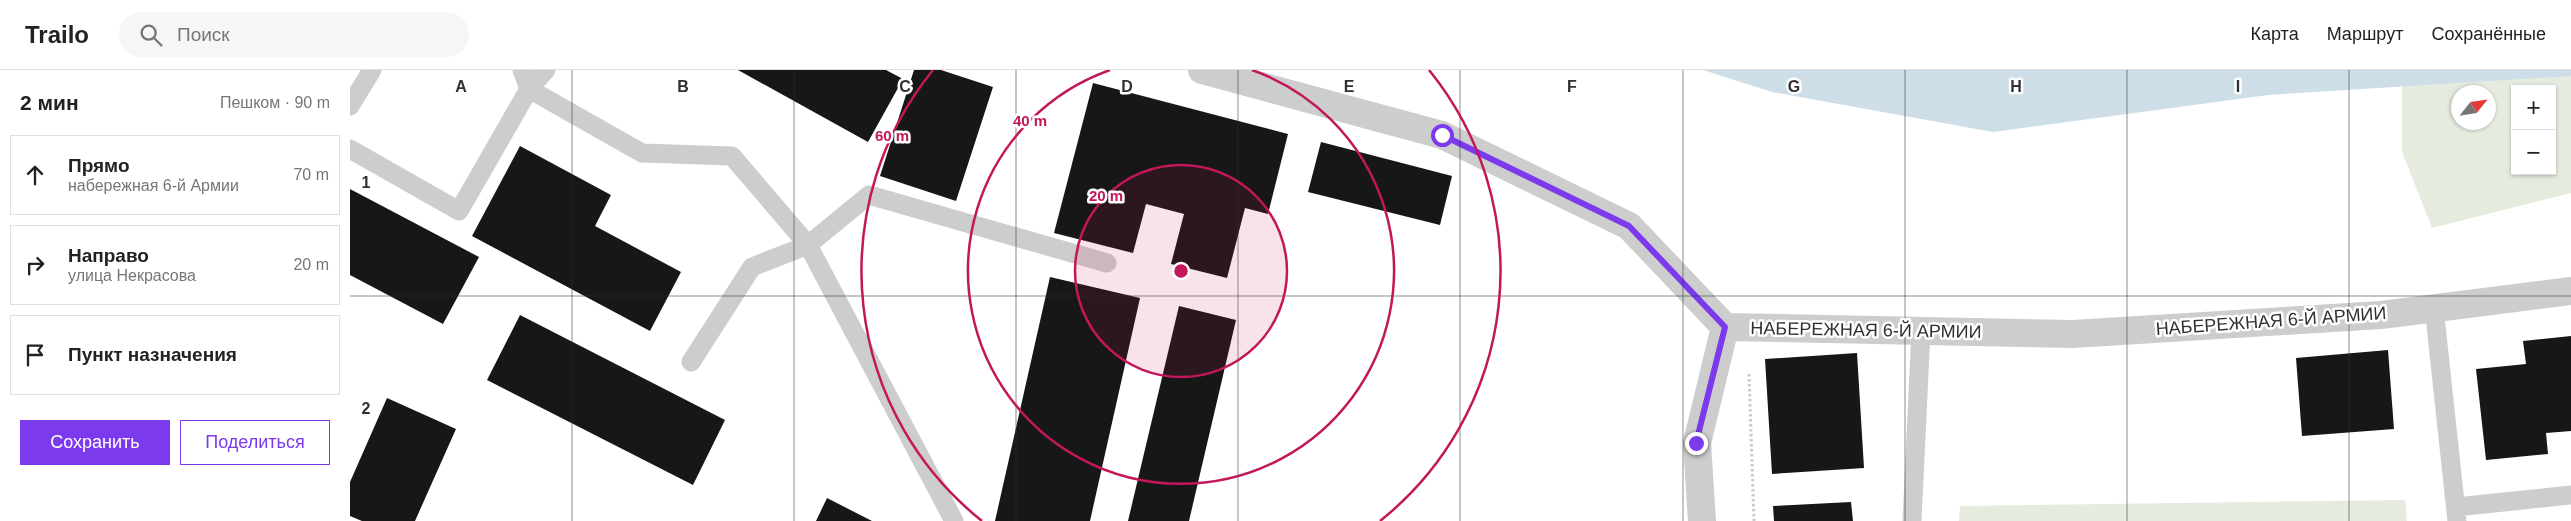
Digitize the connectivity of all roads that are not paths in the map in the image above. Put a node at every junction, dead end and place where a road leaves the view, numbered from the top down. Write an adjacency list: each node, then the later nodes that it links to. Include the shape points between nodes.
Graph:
1 (372, 70): 6 (lane)
2 (522, 70): 5 (lane)
3 (546, 70): 5 (lane)
4 (1202, 70): 12 (street, НАБЕРЕЖНАЯ 6-Й АРМИИ, via 1442,135 1629,226)
5 (529, 89): 7 (lane, via 459,211); 8 (lane, via 642,153 732,156)
6 (350, 106)
7 (350, 149)
8 (808, 246): 9 (lane, via 869,195); 14 (lane, via 752,267); 17 (lane)
9 (1108, 263)
10 (2571, 290): 11 (street, НАБЕРЕЖНАЯ 6-Й АРМИИ)
11 (2434, 307): 13 (street, НАБЕРЕЖНАЯ 6-Й АРМИИ, via 2380,315 2073,334); 16 (lane)
12 (1736, 327): 13 (street, НАБЕРЕЖНАЯ 6-Й АРМИИ); 18 (street, via 1696,443)
13 (1921, 331): 19 (lane)
14 (691, 362)
15 (2571, 495): 16 (lane)
16 (2457, 514)
17 (954, 521)
18 (1702, 521)
19 (1912, 521)

